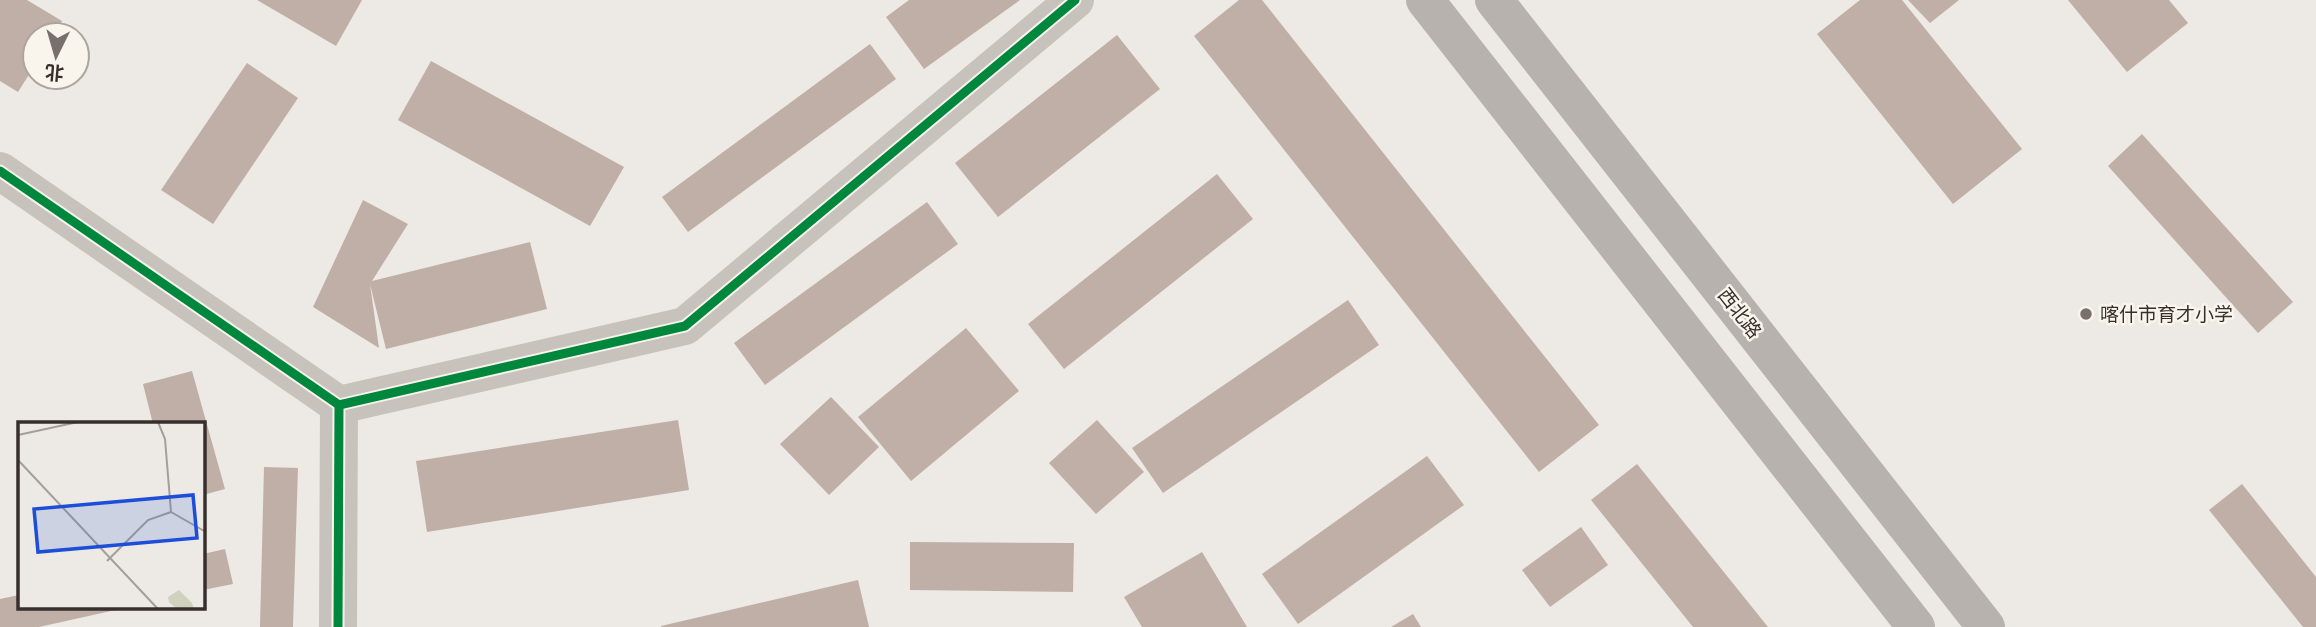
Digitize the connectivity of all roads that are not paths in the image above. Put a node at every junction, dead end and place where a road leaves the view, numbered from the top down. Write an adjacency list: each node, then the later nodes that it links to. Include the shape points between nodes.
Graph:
1 (1075, 0): 5 (street, via 685,326)
2 (1425, 0): 7 (main road)
3 (1494, 0): 8 (main road, 西北路)
4 (0, 171): 5 (street)
5 (339, 405): 6 (street)
6 (338, 627)
7 (1916, 627)
8 (1986, 627)

